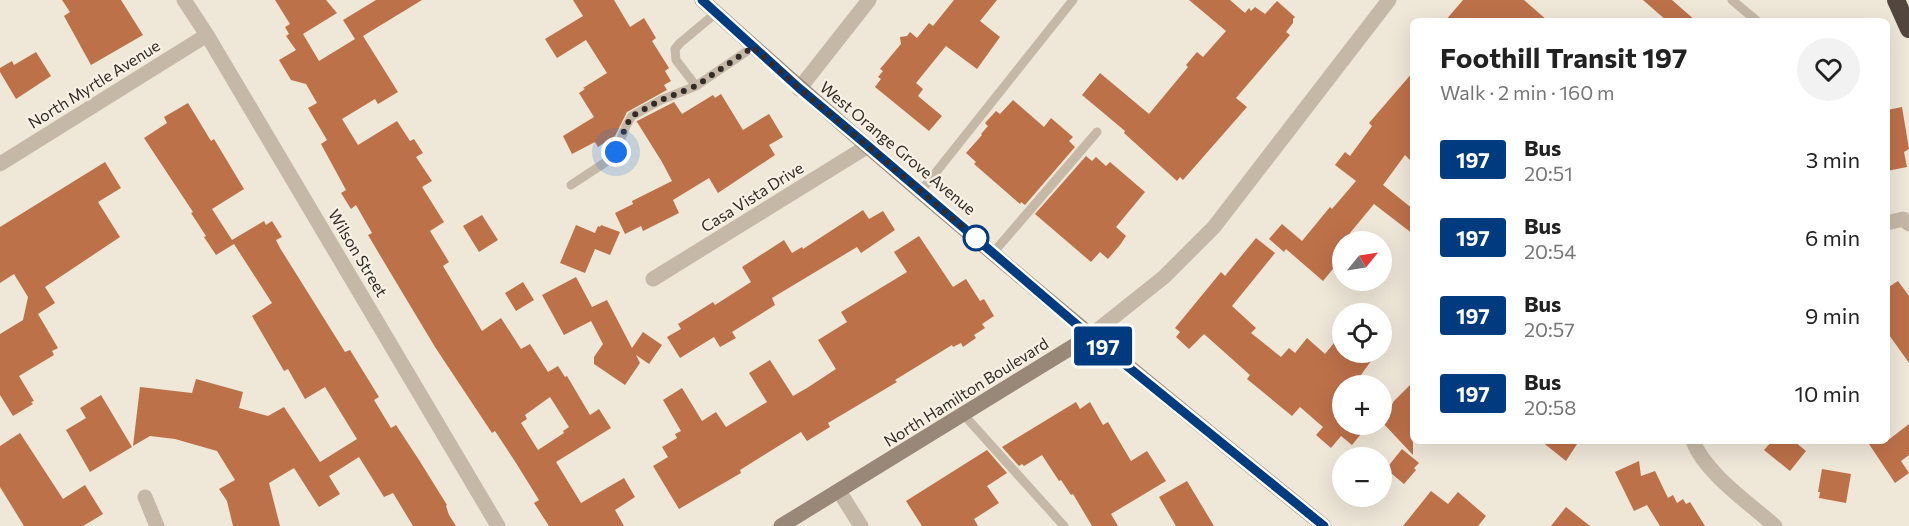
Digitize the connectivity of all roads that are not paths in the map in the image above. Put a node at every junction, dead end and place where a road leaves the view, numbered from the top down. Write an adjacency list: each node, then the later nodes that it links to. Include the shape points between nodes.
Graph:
1 (184, 0): 11 (street, Wilson Street)
2 (702, 0): 8 (street, West Orange Grove Avenue)
3 (869, 0): 14 (street)
4 (1073, 0): 19 (lane)
5 (1389, 0): 24 (street, North Hamilton Boulevard, via 1214,227 1164,277)
6 (1732, 0): 9 (lane)
7 (1896, 0): 10 (highway)
8 (716, 13): 12 (street, West Orange Grove Avenue); 13 (lane, via 675,50 676,60)
9 (1753, 18)
10 (1909, 29)
11 (207, 35): 17 (street, North Myrtle Avenue); 30 (street, Wilson Street)
12 (753, 47): 13 (lane); 14 (street, West Orange Grove Avenue)
13 (696, 86): 18 (lane, via 632,116 609,160)
14 (799, 88): 16 (street, West Orange Grove Avenue)
15 (1097, 132): 22 (lane)
16 (868, 146): 19 (street, West Orange Grove Avenue); 23 (street, Casa Vista Drive)
17 (0, 164)
18 (571, 185)
19 (921, 191): 22 (street, West Orange Grove Avenue)
20 (1890, 221): 21 (street, via 1903,219)
21 (1909, 224)
22 (993, 253): 24 (street, West Orange Grove Avenue)
23 (653, 279)
24 (1090, 336): 25 (street, North Hamilton Boulevard); 34 (street, West Orange Grove Avenue)
25 (963, 414): 27 (street, North Hamilton Boulevard); 33 (lane)
26 (1694, 444): 35 (street, via 1718,476)
27 (839, 491): 31 (street, North Hamilton Boulevard); 32 (street)
28 (145, 497): 29 (street)
29 (157, 526)
30 (498, 526)
31 (781, 526)
32 (861, 526)
33 (1064, 526)
34 (1324, 526)
35 (1775, 526)

